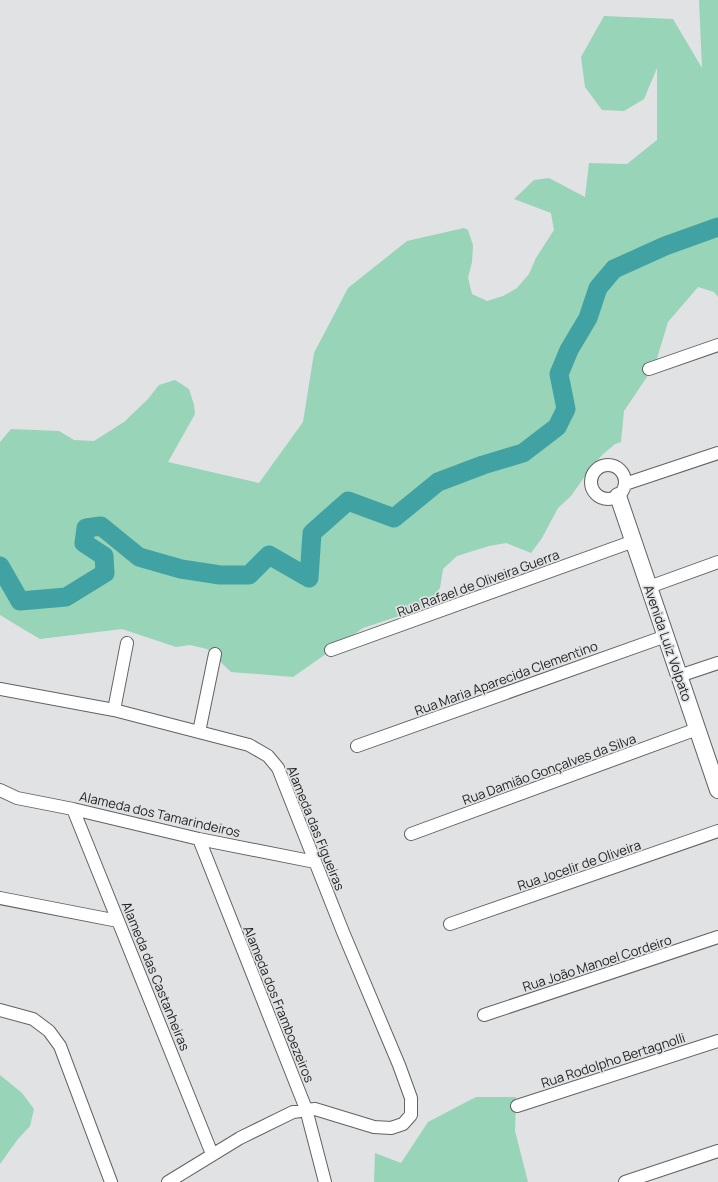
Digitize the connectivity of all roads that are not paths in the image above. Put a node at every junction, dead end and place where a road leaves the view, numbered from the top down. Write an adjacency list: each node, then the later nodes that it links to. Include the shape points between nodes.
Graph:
1 (718, 345): 2 (street)
2 (649, 370)
3 (718, 453): 4 (street)
4 (622, 490): 5 (street, Avenida Luiz Volpato)
5 (634, 541): 7 (street, Avenida Luiz Volpato); 10 (street, Rua Rafael de Oliveira Guerra)
6 (718, 562): 7 (street)
7 (649, 587): 8 (street, Avenida Luiz Volpato)
8 (666, 636): 13 (street, Avenida Luiz Volpato); 18 (street, Rua Maria Aparecida Clementino)
9 (127, 643): 15 (street)
10 (331, 650)
11 (215, 654): 17 (street)
12 (718, 663): 13 (street)
13 (679, 676): 16 (street, Avenida Luiz Volpato)
14 (0, 689): 15 (street, Alameda das Figueiras)
15 (114, 710): 17 (street, Alameda das Figueiras)
16 (697, 729): 19 (street, Avenida Luiz Volpato); 23 (street, Rua Damião Gonçalves da Silva)
17 (199, 732): 25 (street, Alameda das Figueiras, via 249,745 268,756 278,768)
18 (357, 746)
19 (716, 779)
20 (0, 790): 21 (street, Alameda dos Tamarindeiros, via 17,798)
21 (73, 809): 24 (street, Alameda dos Tamarindeiros); 27 (street, Alameda das Castanheiras)
22 (718, 831): 28 (street, Rua Jocelir de Oliveira)
23 (411, 834)
24 (199, 839): 25 (street, Alameda dos Tamarindeiros); 34 (street, Alameda dos Framboezeiros)
25 (315, 862): 34 (street, Alameda das Figueiras, via 399,1065 411,1098 411,1115 403,1124 390,1128 374,1127 315,1109)
26 (0, 898): 27 (street)
27 (118, 921): 36 (street, Alameda das Castanheiras)
28 (450, 924)
29 (718, 937): 31 (street, Rua João Manoel Cordeiro)
30 (0, 1010): 37 (street, via 34,1019 49,1031 60,1046)
31 (484, 1015)
32 (718, 1041): 33 (street, Rua Rodolpho Bertagnolli)
33 (517, 1106)
34 (306, 1109): 36 (street, via 294,1112); 39 (street, Alameda dos Framboezeiros)
35 (718, 1151): 40 (street)
36 (212, 1154): 38 (street)
37 (111, 1182)
38 (168, 1182)
39 (325, 1182)
40 (625, 1182)

